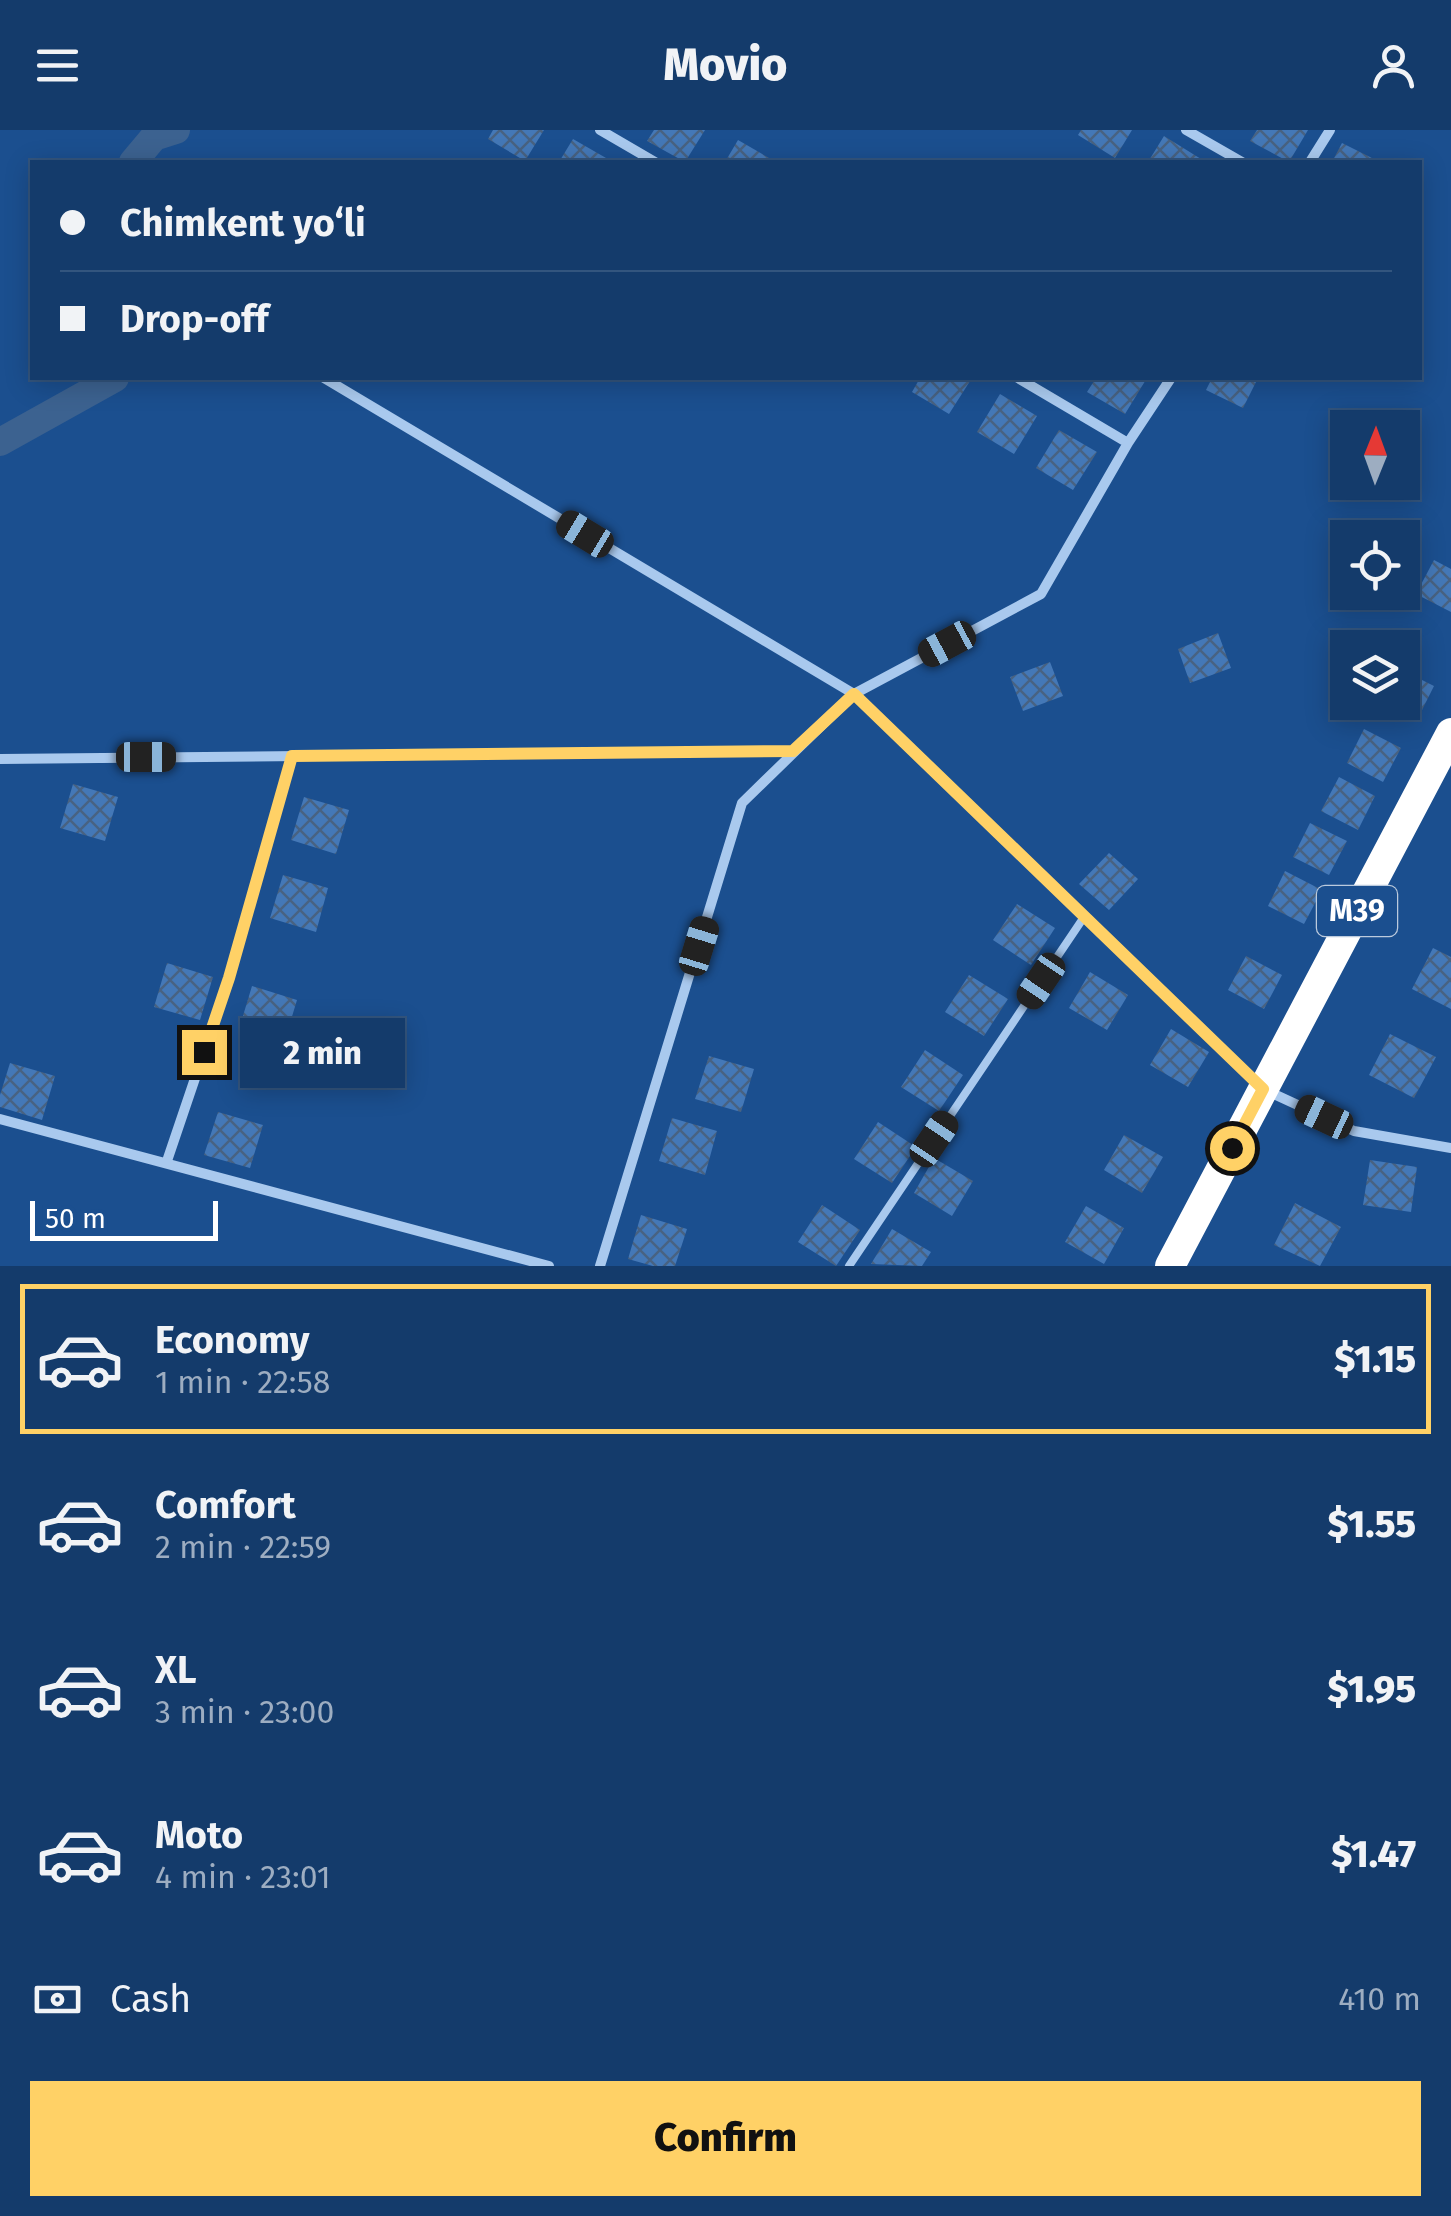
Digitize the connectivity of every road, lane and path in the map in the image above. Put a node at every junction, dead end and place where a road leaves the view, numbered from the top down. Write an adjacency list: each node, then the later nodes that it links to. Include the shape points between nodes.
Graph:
1 (600, 130): 4 (street)
2 (1186, 130): 5 (street)
3 (1330, 130): 6 (street)
4 (652, 160)
5 (1238, 160)
6 (1311, 160)
7 (327, 380): 11 (street)
8 (1021, 380): 10 (street)
9 (1170, 380): 10 (street)
10 (1128, 443): 11 (street, via 1041,594)
11 (854, 694): 13 (street); 16 (street)
12 (1451, 733): 17 (highway, M39)
13 (793, 751): 14 (street); 22 (street, via 742,804)
14 (292, 756): 15 (street); 20 (street, via 229,978)
15 (0, 758)
16 (1084, 917): 17 (street); 23 (lane)
17 (1263, 1089): 19 (street, via 1354,1131); 24 (highway, M39)
18 (0, 1119): 20 (street)
19 (1451, 1148)
20 (167, 1162): 21 (street)
21 (550, 1266)
22 (600, 1266)
23 (849, 1266)
24 (1170, 1266)

